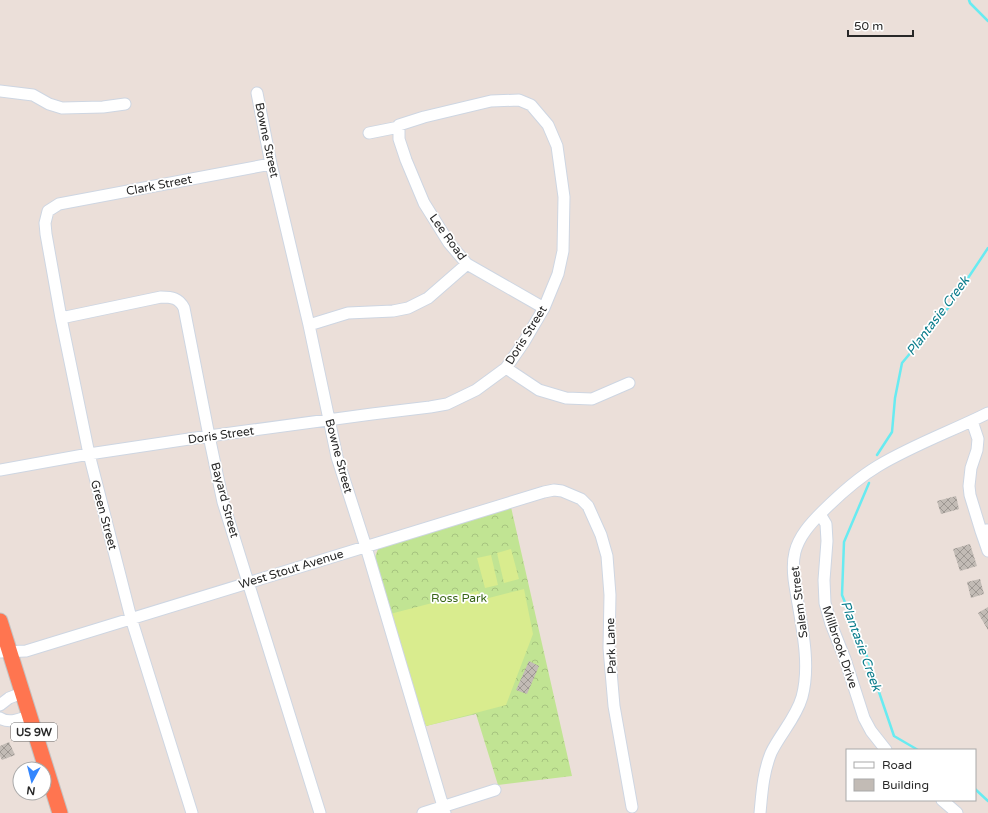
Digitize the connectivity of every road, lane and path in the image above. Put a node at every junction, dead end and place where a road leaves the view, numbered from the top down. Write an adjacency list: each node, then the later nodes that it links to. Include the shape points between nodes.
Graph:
1 (0, 91): 3 (street, via 33,96 62,108)
2 (257, 93): 6 (street, Bowne Street)
3 (126, 104)
4 (398, 127): 5 (street, Doris Street); 8 (street, Lee Road, via 406,160 424,203); 9 (street, Doris Street, via 424,117 502,100 519,100 531,105 544,120 552,134 560,162 564,229 558,274)
5 (369, 133)
6 (271, 164): 7 (street, Clark Street, via 59,204); 11 (street, Bowne Street)
7 (48, 211): 10 (street, Green Street, via 46,234)
8 (467, 264): 9 (street, Lee Road); 11 (street, via 428,298 414,306 393,311 348,313)
9 (544, 308): 12 (street, Doris Street)
10 (61, 318): 17 (street, Bayard Street, via 161,297 177,298 184,308); 18 (street, Green Street)
11 (309, 325): 15 (street, Bowne Street)
12 (506, 368): 13 (street, via 539,390 566,398 592,399); 15 (street, Doris Street, via 476,390 447,404)
13 (629, 383)
14 (988, 413): 16 (street, Salem Street)
15 (330, 420): 17 (street, Doris Street); 23 (street, Bowne Street, via 337,456)
16 (972, 421): 21 (street, Salem Street, via 877,466); 22 (street, via 978,439 969,486)
17 (209, 436): 18 (street, Doris Street); 25 (street, Bayard Street, via 224,502)
18 (88, 454): 19 (street, Doris Street); 26 (street, Green Street)
19 (0, 470)
20 (573, 495): 23 (street, West Stout Avenue, via 554,490 544,492); 36 (street, Park Lane, via 588,506 607,556 610,594 609,648 614,706)
21 (820, 514): 33 (street, Millbrook Drive, via 826,524 828,541 824,580 825,603 864,718); 42 (street, Salem Street, via 799,542 793,567 805,655 802,697 771,753 762,782)
22 (985, 530): 24 (street)
23 (366, 547): 25 (street, West Stout Avenue); 37 (street, Bowne Street)
24 (988, 551)
25 (248, 582): 26 (street, West Stout Avenue); 40 (street, Bayard Street)
26 (131, 618): 28 (street, West Stout Avenue, via 26,651); 39 (street, Green Street)
27 (0, 622): 28 (highway, US 9W)
28 (4, 652): 29 (highway, US 9W)
29 (22, 693): 30 (street); 31 (highway, US 9W)
30 (0, 705)
31 (30, 716): 32 (street, via 10,721); 38 (highway, US 9W)
32 (0, 718)
33 (885, 749)
34 (495, 790): 37 (street)
35 (943, 801): 43 (street)
36 (632, 808)
37 (444, 810): 41 (street)
38 (60, 813)
39 (192, 813)
40 (320, 813)
41 (423, 813)
42 (760, 813)
43 (957, 813)

